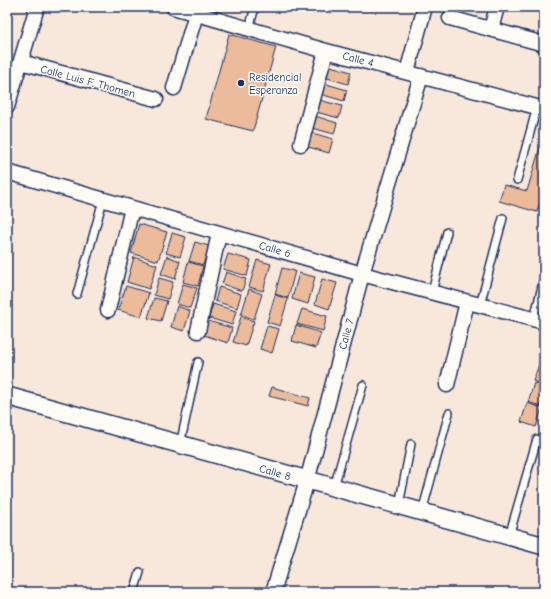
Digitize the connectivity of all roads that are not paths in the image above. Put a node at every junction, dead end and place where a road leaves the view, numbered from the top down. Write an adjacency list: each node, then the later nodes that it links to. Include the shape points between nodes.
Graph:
1 (37, 7): 12 (street)
2 (173, 7): 6 (street, Calle 4)
3 (255, 7): 8 (lane)
4 (425, 7): 13 (street)
5 (497, 7): 9 (street)
6 (196, 14): 8 (street, Calle 4); 15 (street)
7 (450, 18): 9 (street)
8 (249, 29): 11 (street, Calle 4)
9 (491, 29): 10 (street)
10 (544, 44)
11 (326, 51): 13 (street, Calle 4); 19 (street)
12 (21, 62): 16 (street, Calle Luis F. Thomen); 17 (street)
13 (406, 72): 14 (street, Calle 4)
14 (421, 76): 18 (street, Calle 4); 27 (street, Calle 7)
15 (174, 88)
16 (156, 99)
17 (7, 107)
18 (540, 108): 21 (lane)
19 (301, 144)
20 (7, 172): 22 (street, Calle 6)
21 (517, 180)
22 (103, 200): 23 (street, Calle 6); 30 (lane)
23 (132, 208): 26 (street, Calle 6); 32 (street)
24 (503, 218): 31 (lane)
25 (447, 232): 29 (lane)
26 (219, 233): 27 (street, Calle 6); 34 (street)
27 (362, 274): 29 (street, Calle 6); 43 (street, Calle 7)
28 (544, 278): 33 (lane)
29 (432, 292): 31 (street, Calle 6)
30 (77, 294)
31 (474, 304): 33 (street, Calle 6); 37 (street)
32 (108, 310)
33 (539, 320)
34 (198, 332)
35 (198, 362): 42 (lane)
36 (363, 385): 44 (lane)
37 (447, 385)
38 (7, 396): 42 (street, Calle 8)
39 (449, 413): 46 (lane)
40 (537, 439): 47 (lane)
41 (411, 444): 45 (lane)
42 (180, 445): 43 (street, Calle 8)
43 (307, 481): 44 (street, Calle 8); 51 (street, Calle 7)
44 (334, 488): 45 (street, Calle 8)
45 (398, 505): 46 (street, Calle 8)
46 (422, 512): 47 (street, Calle 8)
47 (508, 536): 48 (street, Calle 8)
48 (544, 546)
49 (140, 572): 50 (lane)
50 (134, 592)
51 (273, 592)

